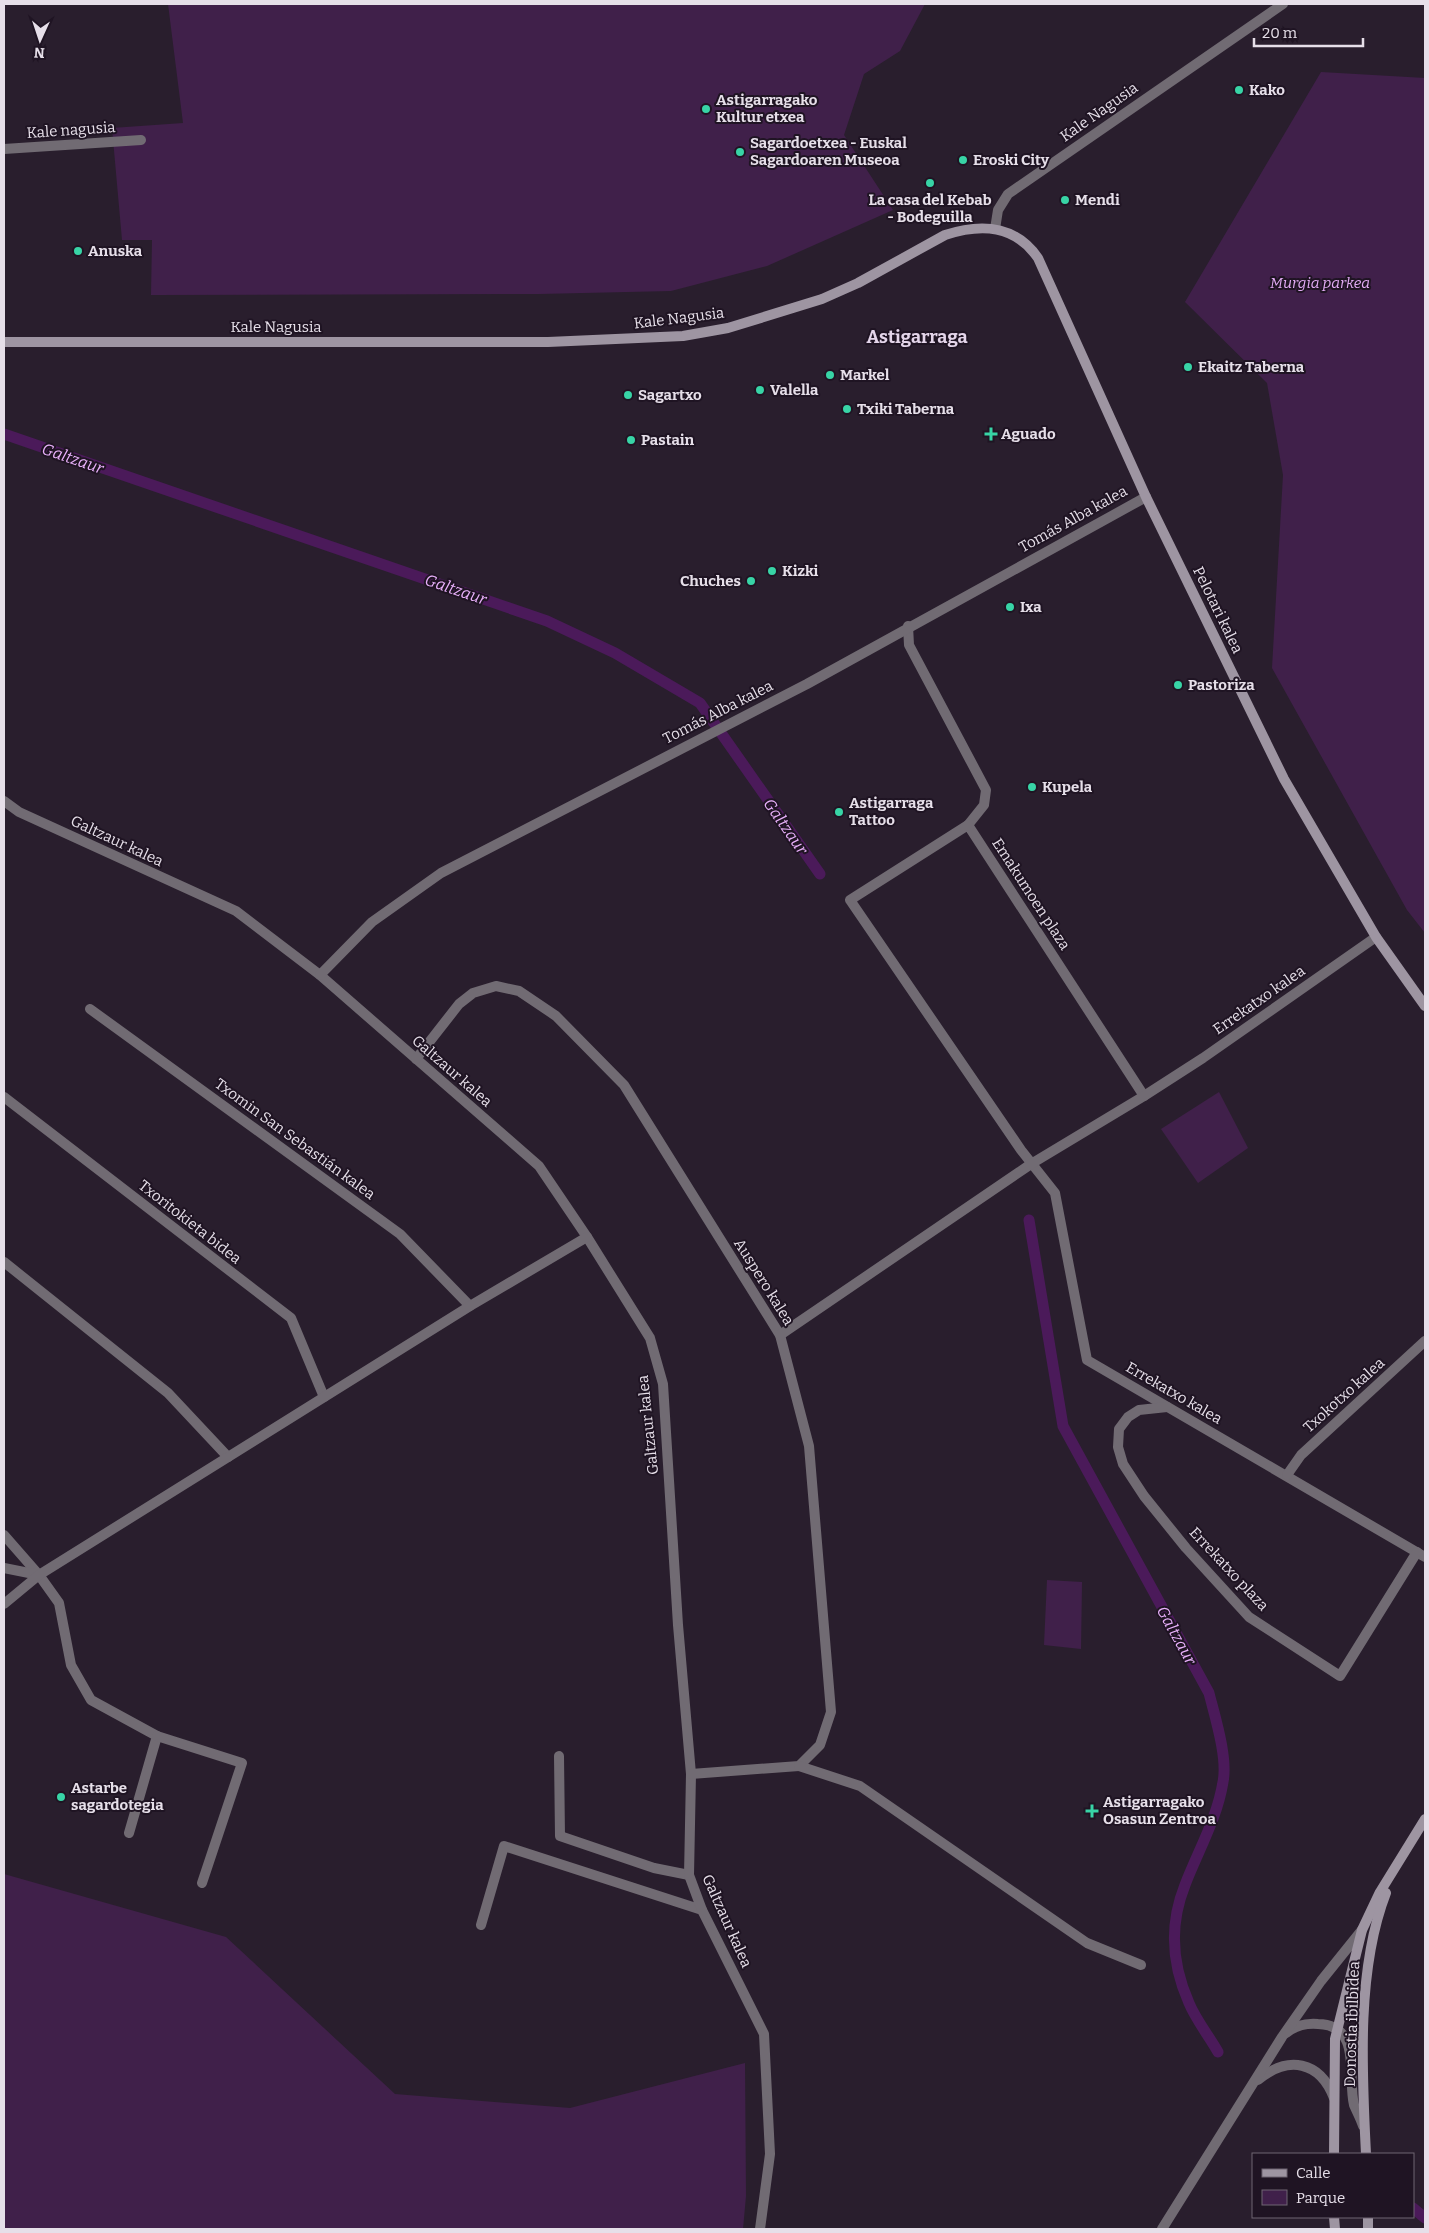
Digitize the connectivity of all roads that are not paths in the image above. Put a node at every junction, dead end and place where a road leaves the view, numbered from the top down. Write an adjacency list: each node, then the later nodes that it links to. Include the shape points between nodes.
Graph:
1 (1283, 4): 4 (street, Kale Nagusia, via 1008,194 998,210)
2 (141, 140): 3 (street, Kale nagusia)
3 (4, 149)
4 (994, 229): 5 (street, Kale Nagusia, via 971,228 945,235 822,299 728,328 683,336 548,342); 6 (street, Pelotari kalea, via 1020,239 1038,258)
5 (4, 342)
6 (1146, 497): 7 (street, Tomás Alba kalea); 10 (street, Pelotari kalea, via 1284,779)
7 (908, 626): 9 (street, via 909,645 986,790 984,806); 11 (street, Tomás Alba kalea, via 807,684 441,873 372,922)
8 (4, 802): 11 (street, Galtzaur kalea, via 19,812 236,911)
9 (968, 825): 15 (street, Emakumoen plaza); 17 (street, Errekatxo kalea, via 850,900)
10 (1376, 937): 12 (street, Pelotari kalea); 15 (street, Errekatxo kalea)
11 (320, 975): 14 (street, Galtzaur kalea)
12 (1425, 1006)
13 (90, 1009): 20 (street, Txomin San Sebastián kalea, via 400,1234)
14 (416, 1059): 18 (street, Galtzaur kalea, via 539,1166); 21 (street, Auspero kalea, via 459,1004 473,993 496,986 518,991 556,1016 624,1085)
15 (1144, 1096): 17 (street, Errekatxo kalea)
16 (4, 1097): 23 (street, Txoritokieta bidea, via 290,1318)
17 (1031, 1164): 21 (street, Errekatxo kalea); 24 (street, Errekatxo kalea, via 1055,1194 1087,1360)
18 (587, 1237): 20 (street); 35 (street, Galtzaur kalea, via 650,1338 662,1384)
19 (4, 1262): 25 (street, via 168,1393)
20 (470, 1306): 23 (street)
21 (780, 1335): 34 (street, Auspero kalea, via 809,1446 831,1712 820,1745)
22 (1425, 1341): 26 (street, Txokotxo kalea, via 1301,1454)
23 (324, 1397): 25 (street)
24 (1167, 1407): 26 (street, Errekatxo kalea); 28 (street, Errekatxo plaza, via 1139,1410 1128,1416 1119,1429 1118,1447 1123,1464 1180,1540 1249,1617 1340,1676)
25 (228, 1457): 30 (street)
26 (1287, 1476): 28 (street, Errekatxo kalea)
27 (4, 1536): 30 (street)
28 (1421, 1555)
29 (4, 1568): 30 (street)
30 (39, 1574): 31 (street); 32 (street, via 59,1603 71,1665 91,1700)
31 (4, 1604)
32 (157, 1736): 37 (street); 40 (street, via 242,1763)
33 (558, 1756): 39 (street, via 560,1836 654,1868)
34 (799, 1766): 35 (street); 44 (street, via 860,1786 1087,1943)
35 (691, 1774): 39 (street, Galtzaur kalea)
36 (1425, 1819): 38 (street, Donostia ibilbidea)
37 (129, 1834)
38 (1395, 1869): 43 (street, Donostia ibilbidea); 49 (street, Donostia ibilbidea, via 1378,1914 1366,1982)
39 (689, 1875): 41 (street, Galtzaur kalea)
40 (202, 1883)
41 (702, 1910): 42 (street, via 504,1846); 52 (street, Galtzaur kalea, via 764,2034 770,2154)
42 (481, 1925)
43 (1362, 1930): 45 (street, Donostia ibilbidea); 46 (street, Donostia ibilbidea)
44 (1141, 1965)
45 (1336, 2029): 46 (street, via 1322,2024 1307,2024 1293,2028); 48 (street, Donostia ibilbidea); 49 (street, via 1347,2039 1350,2048 1354,2105)
46 (1282, 2037): 47 (street, Donostia ibilbidea)
47 (1252, 2085): 48 (street, Donostia ibilbidea, via 1278,2066 1304,2066 1323,2078); 53 (street, Donostia ibilbidea)
48 (1334, 2098): 50 (street, Donostia ibilbidea)
49 (1364, 2130): 51 (street, Donostia ibilbidea)
50 (1334, 2153)
51 (1366, 2153)
52 (760, 2229)
53 (1162, 2229)

